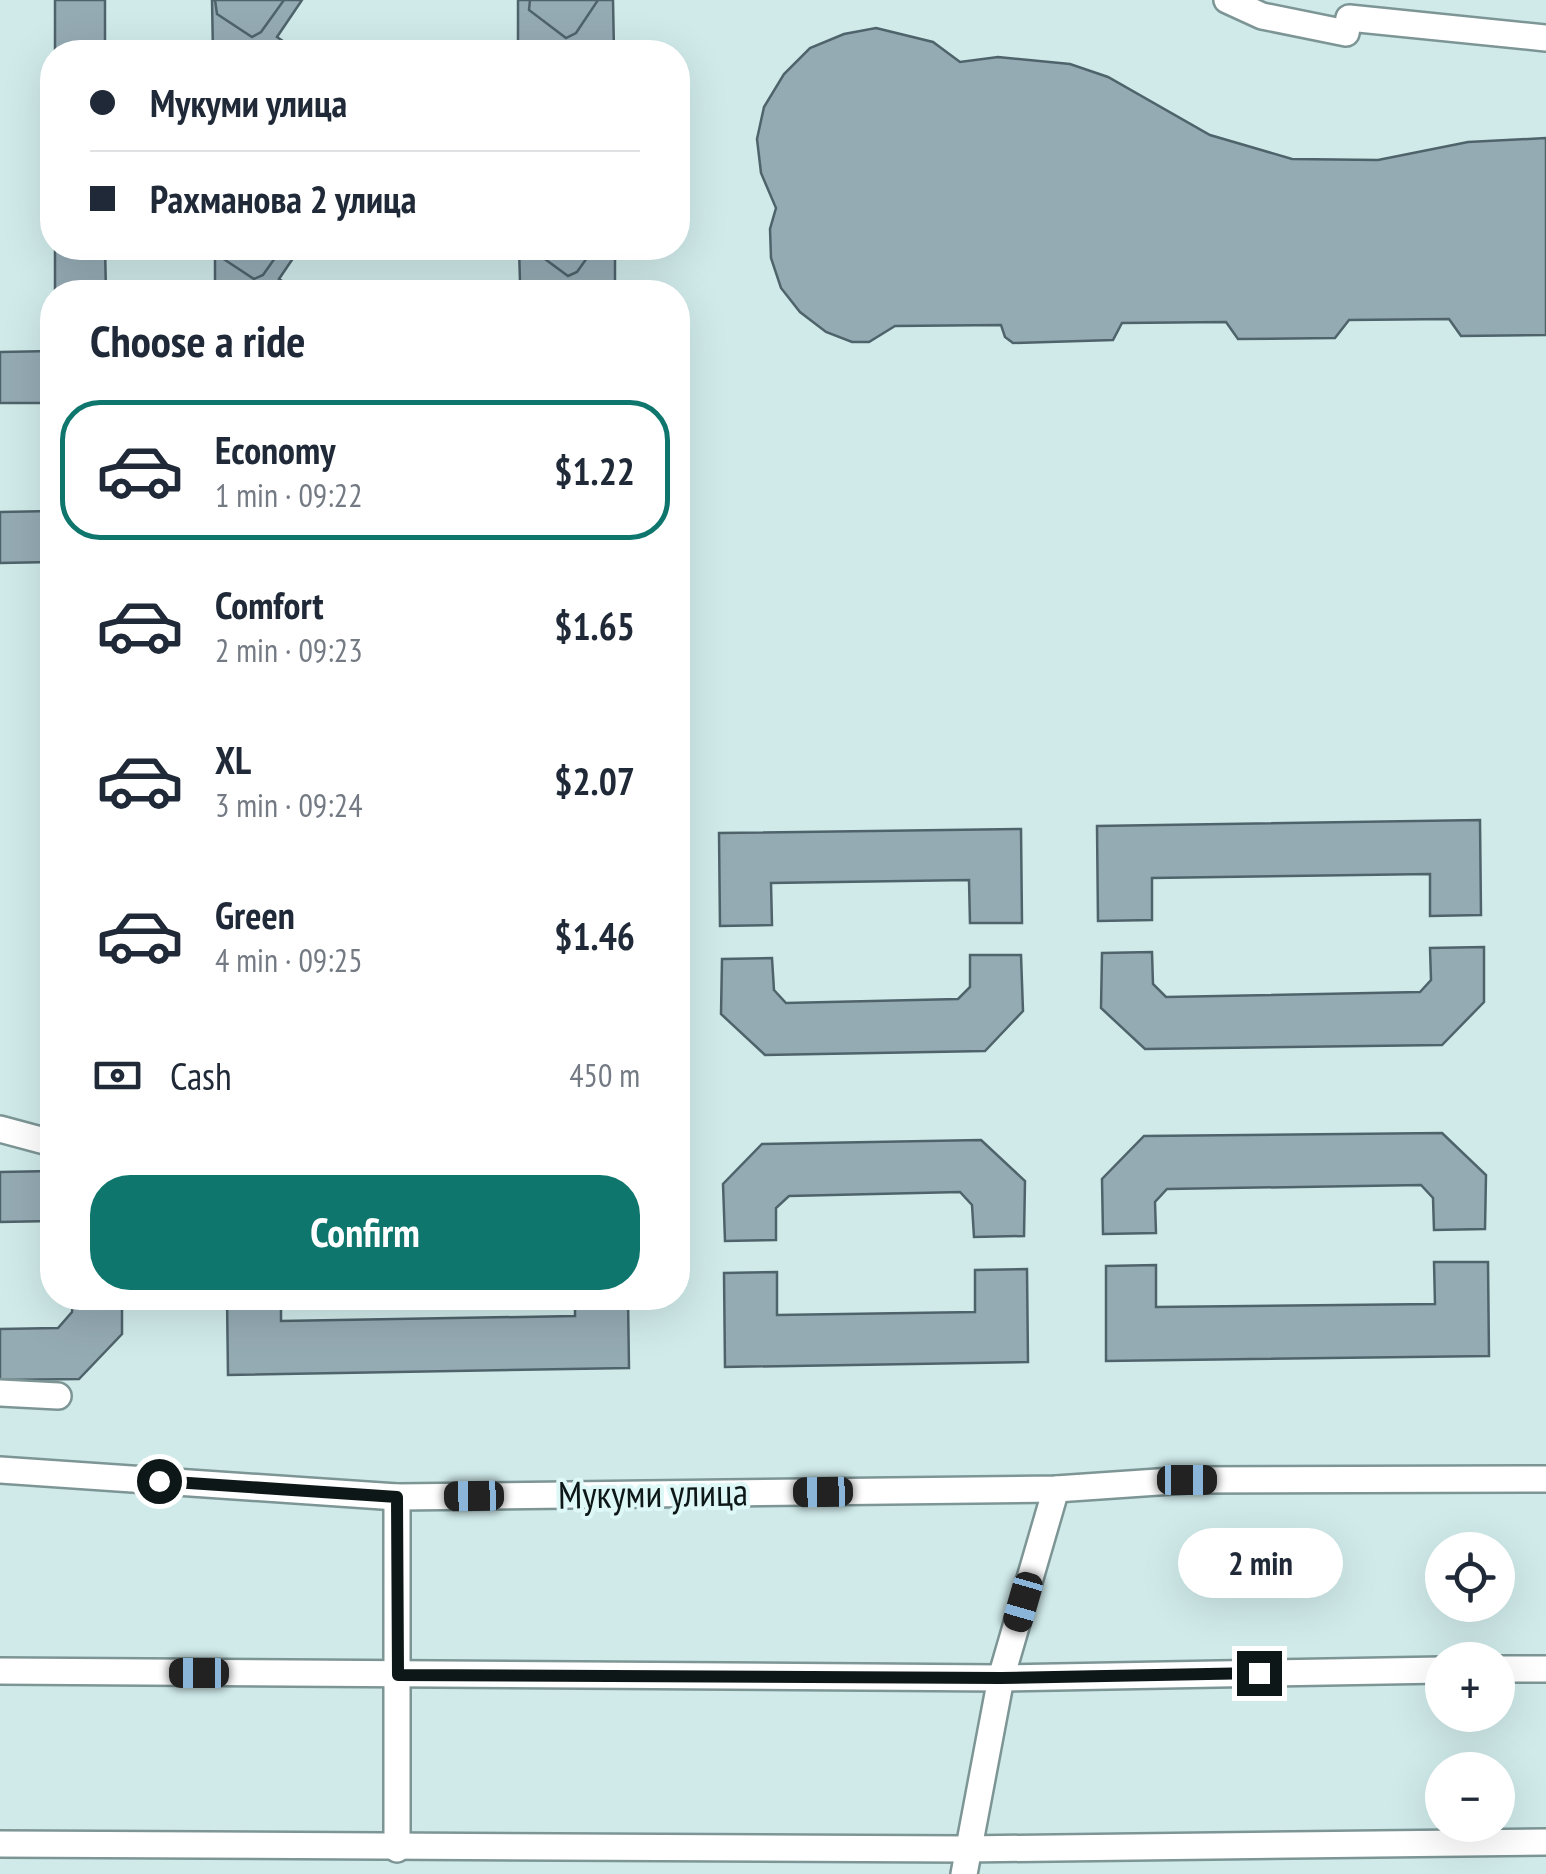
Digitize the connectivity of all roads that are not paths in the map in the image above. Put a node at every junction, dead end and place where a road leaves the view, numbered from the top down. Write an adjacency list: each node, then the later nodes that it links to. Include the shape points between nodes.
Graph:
1 (1227, 0): 2 (street, via 1262,16 1346,33)
2 (1351, 9): 3 (street)
3 (1546, 38)
4 (0, 1129): 5 (street)
5 (40, 1140)
6 (0, 1393): 7 (street)
7 (58, 1396)
8 (0, 1470): 11 (street, Мукуми улица)
9 (1546, 1479): 10 (street, Мукуми улица, via 1187,1480)
10 (1056, 1489): 11 (street, Мукуми улица); 17 (street)
11 (397, 1497): 16 (street)
12 (1546, 1668): 13 (street)
13 (1515, 1669)
14 (1425, 1670): 17 (street)
15 (0, 1672): 16 (street)
16 (398, 1675): 17 (street); 20 (street)
17 (1001, 1678): 21 (street)
18 (1546, 1842): 21 (street)
19 (0, 1844): 20 (street)
20 (397, 1848): 21 (street)
21 (964, 1862)

